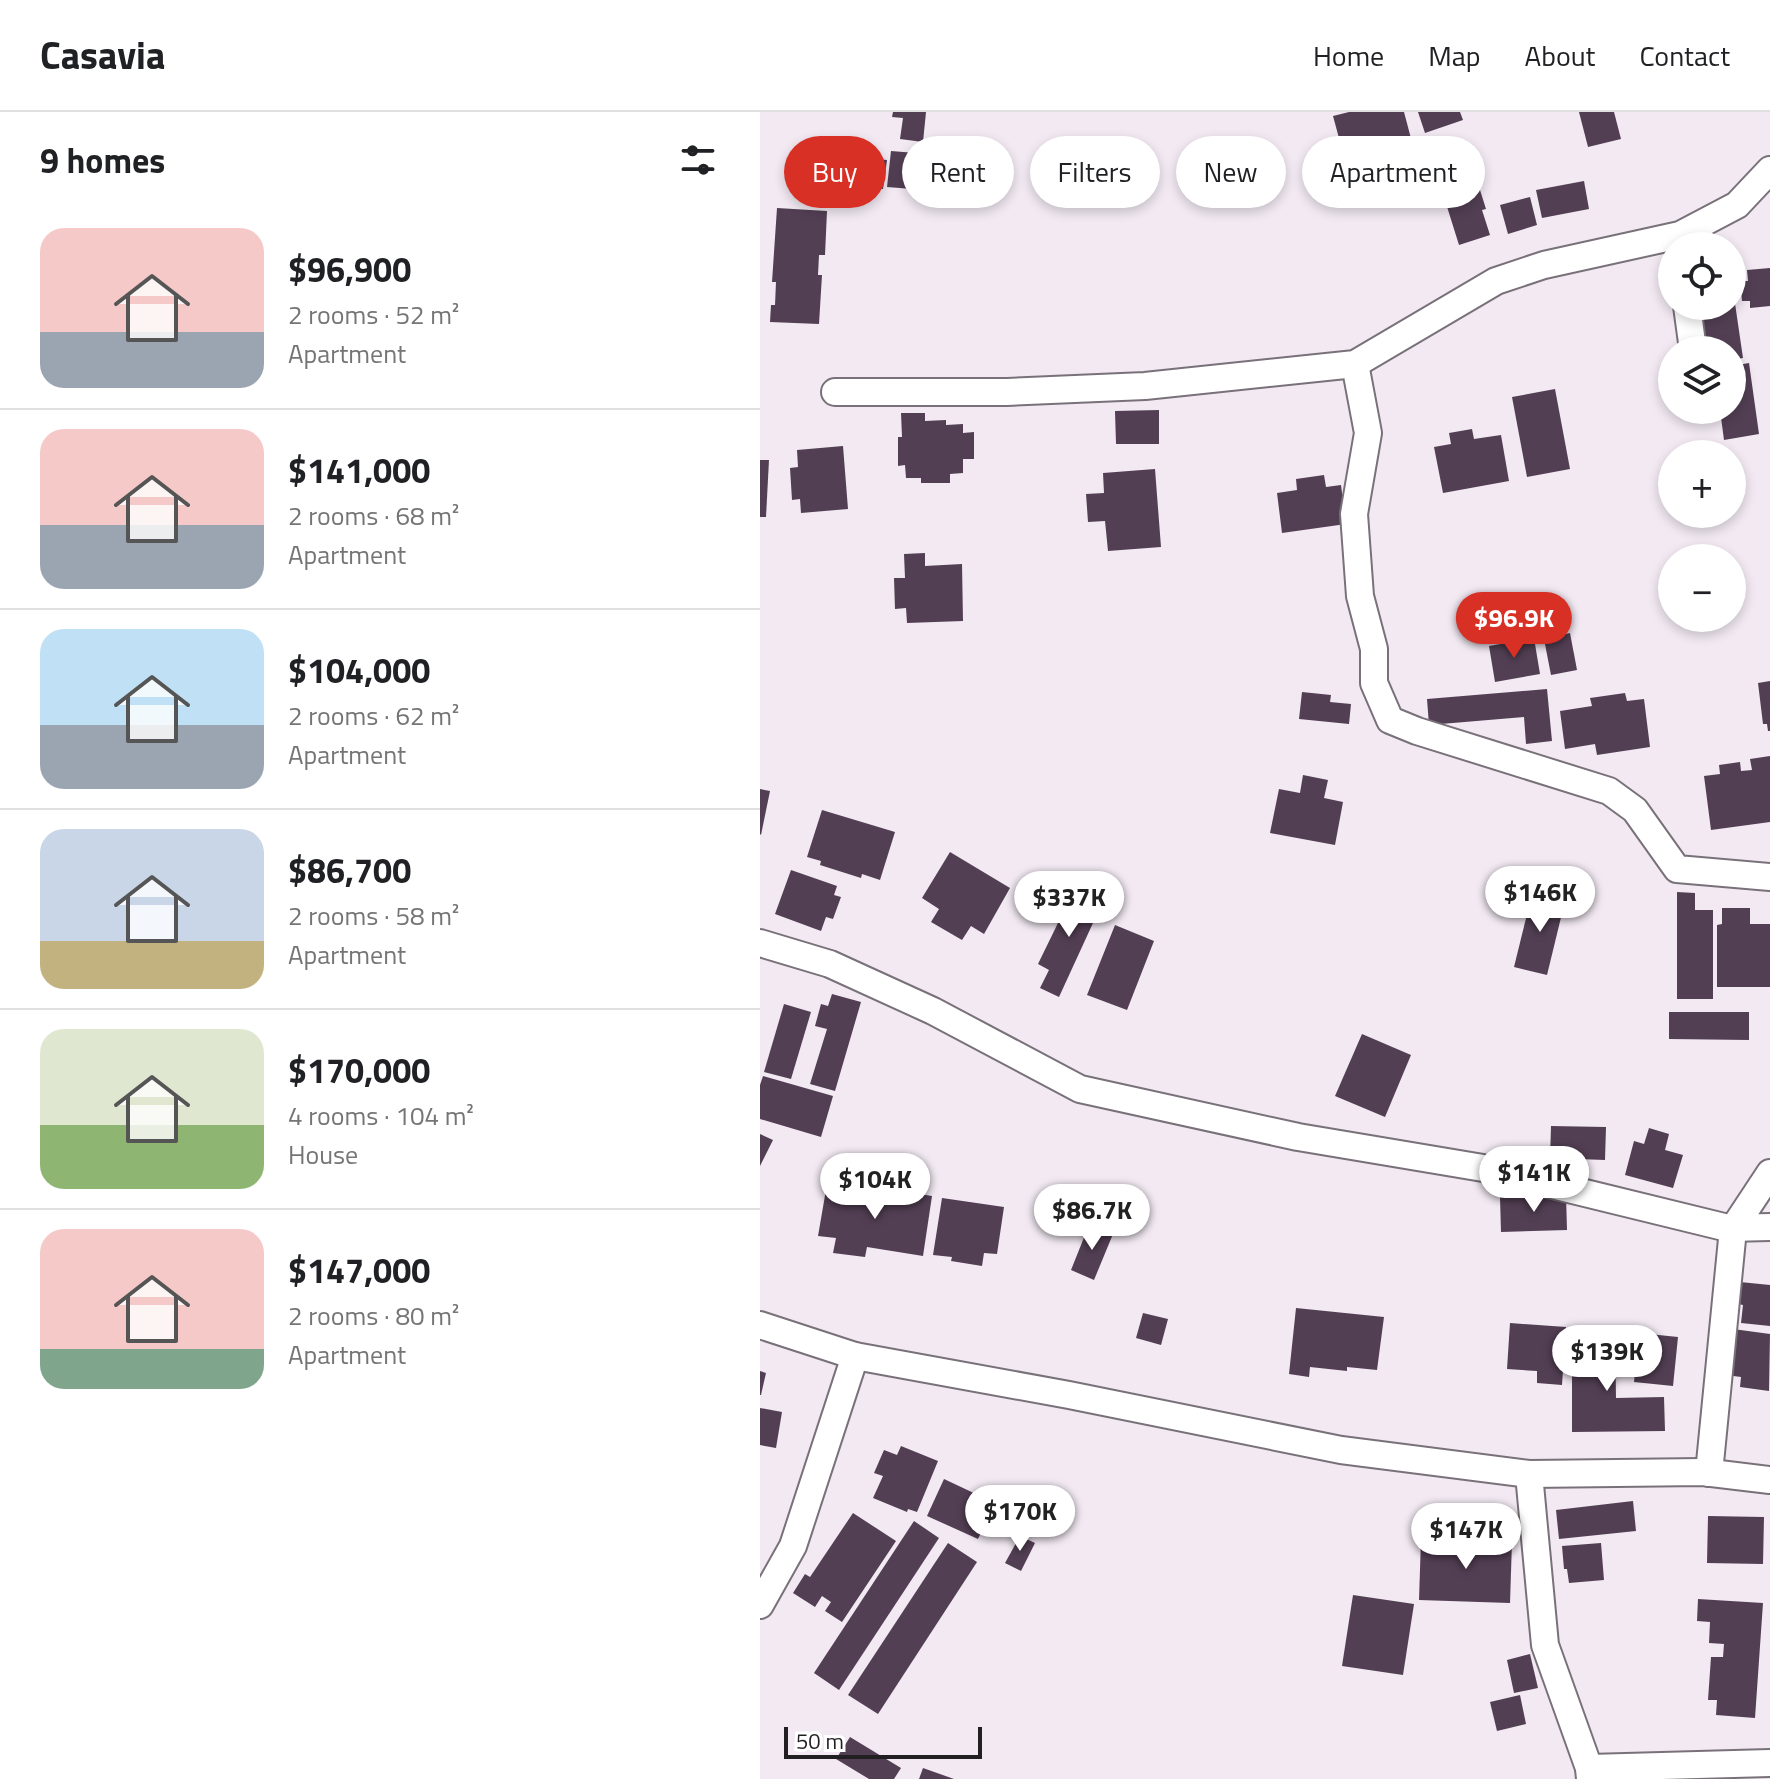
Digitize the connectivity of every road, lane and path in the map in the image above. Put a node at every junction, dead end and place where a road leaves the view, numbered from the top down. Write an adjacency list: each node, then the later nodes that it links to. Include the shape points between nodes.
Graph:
1 (1770, 170): 2 (street, via 1737,205)
2 (1694, 232)
3 (1658, 244): 4 (street, via 1544,265 1496,281)
4 (1355, 364): 5 (street, via 1145,386); 6 (street, via 1368,433 1354,514 1360,596 1374,649 1374,683 1390,720 1609,791 1635,810 1677,869)
5 (835, 392)
6 (1770, 877)
7 (760, 943): 10 (street, via 830,964 920,1005 1080,1089 1298,1137 1483,1168)
8 (1770, 1173): 10 (street)
9 (1770, 1227): 10 (street)
10 (1733, 1228): 13 (street)
11 (760, 1325): 12 (street)
12 (855, 1356): 14 (street, via 1341,1450); 16 (street, via 793,1546)
13 (1709, 1473): 14 (street); 15 (street)
14 (1529, 1474): 18 (street, via 1545,1645)
15 (1770, 1480)
16 (760, 1605)
17 (1770, 1763): 18 (street)
18 (1590, 1774)

